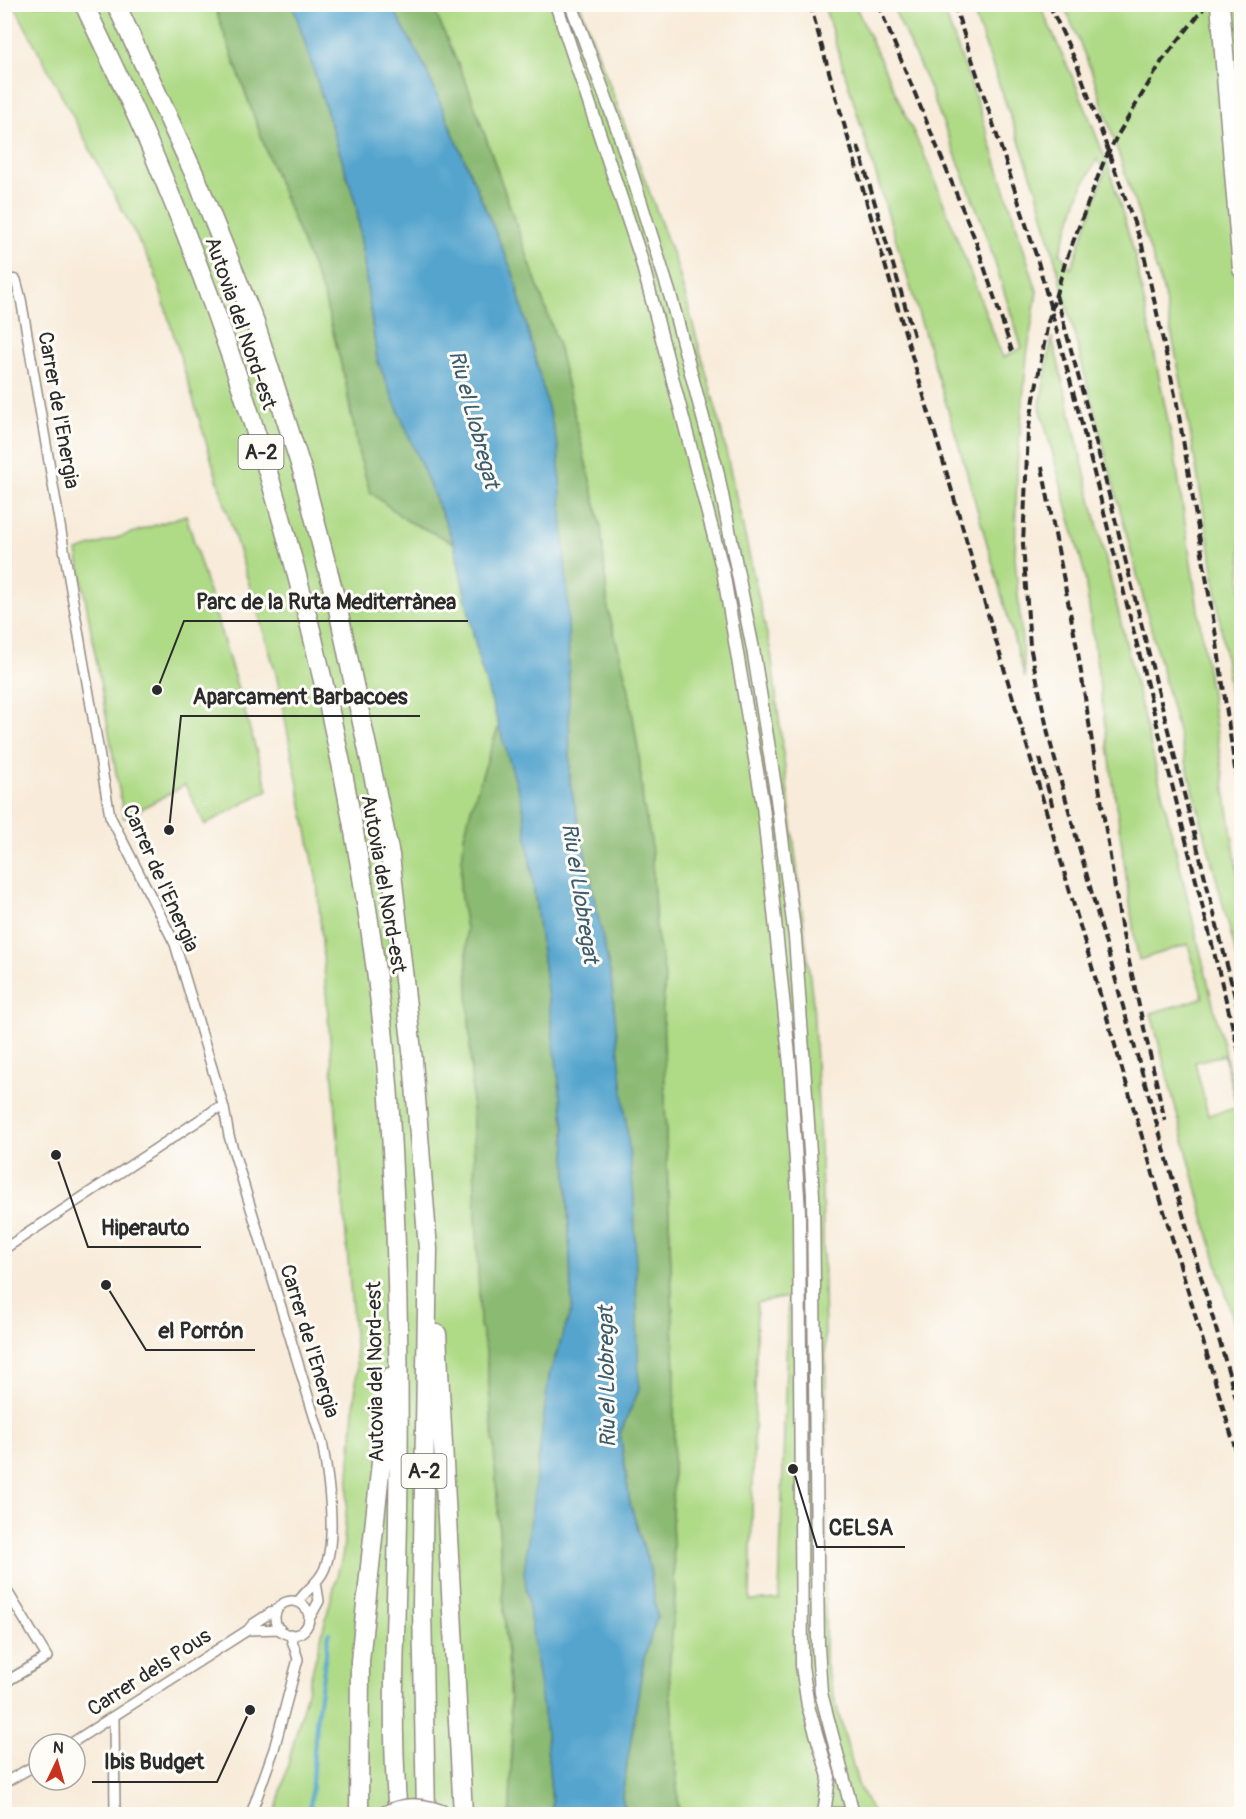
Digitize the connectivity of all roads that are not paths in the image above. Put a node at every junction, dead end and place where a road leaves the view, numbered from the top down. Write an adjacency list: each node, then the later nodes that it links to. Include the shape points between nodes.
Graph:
1 (84, 4): 11 (highway, Autovia del Nord-est / A-2, via 158,163 210,297 240,381 318,655 360,861 383,1016)
2 (116, 4): 10 (highway, Autovia del Nord-est / A-2, via 197,180 255,324 302,470 338,609 390,855 413,1060)
3 (556, 4): 33 (street, via 640,255 723,571 763,806 790,1065 799,1212 802,1666 808,1706 828,1777)
4 (571, 4): 36 (street, via 623,144 717,470 753,649 776,792 795,937 813,1195 820,1693)
5 (1220, 4): 6 (highway)
6 (1242, 268)
7 (4, 278): 8 (street, Carrer de l'Energia, via 16,280 110,816 175,944)
8 (224, 1108): 9 (street); 12 (street, Carrer de l'Energia, via 322,1442 330,1491 329,1553)
9 (4, 1249)
10 (428, 1249): 30 (highway, Autovia del Nord-est / A-2, via 422,1605); 32 (highway, via 441,1378)
11 (398, 1322): 27 (highway, via 360,1661); 29 (highway, Autovia del Nord-est / A-2, via 400,1398 394,1597 394,1775)
12 (316, 1582): 14 (street, Carrer de l'Energia); 16 (street, Carrer de l'Energia, via 319,1601)
13 (4, 1586): 20 (street, via 47,1657)
14 (298, 1602): 15 (street, via 287,1601); 16 (street)
15 (278, 1608): 17 (street, via 275,1619); 18 (street, Carrer dels Pous)
16 (309, 1619): 19 (street, via 301,1632)
17 (280, 1629): 18 (street); 19 (street)
18 (248, 1630): 21 (street, Carrer dels Pous)
19 (290, 1634): 26 (street, via 298,1659)
20 (4, 1683)
21 (114, 1718): 22 (street, Carrer dels Pous); 25 (street)
22 (87, 1734)
23 (27, 1770): 24 (street)
24 (4, 1783)
25 (115, 1815)
26 (251, 1815)
27 (359, 1815)
28 (382, 1815): 31 (street, bridge, via 418,1805)
29 (398, 1815)
30 (426, 1815)
31 (448, 1815)
32 (463, 1815)
33 (824, 1815)
34 (829, 1815): 35 (street)
35 (845, 1815)
36 (854, 1815)

